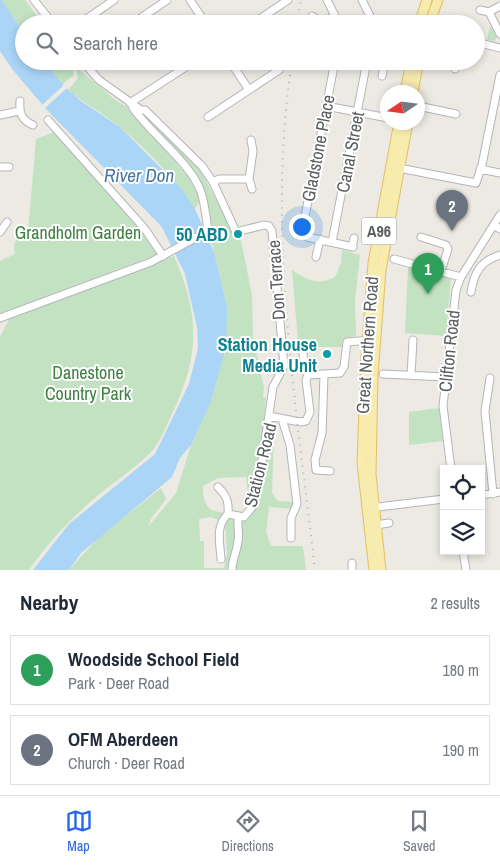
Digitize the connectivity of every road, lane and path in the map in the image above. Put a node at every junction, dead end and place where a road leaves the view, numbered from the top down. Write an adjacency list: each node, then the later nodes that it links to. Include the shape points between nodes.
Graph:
1 (34, 0): 13 (street)
2 (114, 0): 14 (street)
3 (167, 0): 15 (street)
4 (190, 0): 16 (street)
5 (288, 0): 17 (street)
6 (327, 0): 18 (street)
7 (362, 0): 19 (street)
8 (428, 0): 20 (main road)
9 (438, 0): 21 (main road)
10 (500, 6): 12 (street)
11 (480, 10): 12 (street)
12 (490, 12): 22 (street)
13 (46, 15)
14 (92, 15)
15 (145, 15)
16 (200, 15)
17 (266, 15)
18 (334, 15)
19 (370, 15)
20 (423, 15)
21 (432, 15)
22 (500, 34)
23 (485, 43): 24 (street)
24 (499, 45)
25 (91, 70): 40 (street)
26 (181, 70): 40 (street)
27 (236, 70): 38 (street)
28 (280, 70): 38 (street)
29 (333, 70): 41 (street, Gladstone Place)
30 (365, 70): 44 (street, Canal Street)
31 (383, 70): 35 (street)
32 (409, 70): 36 (main road)
33 (417, 70): 37 (main road)
34 (500, 75): 57 (street)
35 (382, 76)
36 (406, 85)
37 (414, 85)
38 (249, 90): 48 (street)
39 (20, 101): 43 (street)
40 (130, 103): 60 (street, Don Terrace, via 145,110 188,150); 70 (street, via 197,185 206,214 206,232)
41 (326, 106): 44 (street); 68 (street, Gladstone Place, via 302,228 304,235)
42 (425, 107): 45 (street)
43 (19, 111): 46 (street); 50 (street)
44 (357, 112): 47 (street); 69 (street, Canal Street)
45 (456, 114)
46 (0, 115)
47 (380, 116)
48 (208, 117)
49 (48, 120): 70 (street)
50 (32, 125)
51 (397, 130): 79 (main road, Great Northern Road / A96, via 372,263)
52 (406, 130): 56 (main road, A96)
53 (251, 140): 59 (street, via 253,151)
54 (0, 167): 55 (street)
55 (9, 167)
56 (399, 168): 57 (street, via 476,183); 79 (main road, Great Northern Road / A96, via 380,270)
57 (480, 169): 58 (street)
58 (500, 173)
59 (249, 179): 60 (street, via 218,179); 61 (street)
60 (213, 182): 87 (street, Don Terrace, via 236,232 264,225 272,231 284,366 272,387)
61 (252, 189)
62 (500, 215): 64 (street, Clifton Road)
63 (7, 222): 65 (street)
64 (497, 227): 75 (street, Clifton Road)
65 (1, 230)
66 (421, 237): 74 (street, via 446,245 448,249)
67 (354, 238): 69 (street, via 352,247)
68 (320, 239): 69 (street); 72 (street)
69 (332, 242)
70 (165, 255): 77 (street)
71 (500, 255): 76 (street, via 478,268)
72 (316, 257)
73 (394, 258): 74 (street)
74 (440, 271): 75 (street)
75 (461, 277): 85 (street, Clifton Road, via 455,294)
76 (471, 292)
77 (0, 318)
78 (413, 340): 84 (street)
79 (372, 341): 83 (street, via 347,342 343,370); 94 (main road, Great Northern Road / A96, via 370,441 373,493); 94 (main road, Great Northern Road / A96, via 362,447)
80 (302, 347): 82 (street, via 305,368)
81 (383, 374): 84 (street)
82 (310, 375): 83 (street); 88 (street, Station Road, via 306,380 308,419 302,422)
83 (324, 375): 90 (street, via 322,433 315,460 316,470)
84 (411, 375): 85 (street)
85 (446, 376): 89 (street, Clifton Road, via 443,406)
86 (490, 378): 92 (street, via 484,411)
87 (269, 416): 88 (street, Station Road); 96 (street, Station Road, via 253,506 244,517)
88 (282, 419): 99 (street, via 290,445 297,504 291,518)
89 (450, 465)
90 (330, 470)
91 (218, 487): 95 (street, via 226,495)
92 (497, 493)
93 (440, 499): 94 (street)
94 (370, 508): 98 (main road, Great Northern Road / A96); 103 (main road, Great Northern Road / A96)
95 (228, 514): 96 (street); 101 (street, via 219,529)
96 (239, 516): 102 (street)
97 (390, 523): 98 (street)
98 (376, 525): 104 (main road, Great Northern Road / A96)
99 (290, 538)
100 (464, 555): 105 (street)
101 (222, 559)
102 (232, 570)
103 (374, 570)
104 (381, 570)
105 (466, 570)

